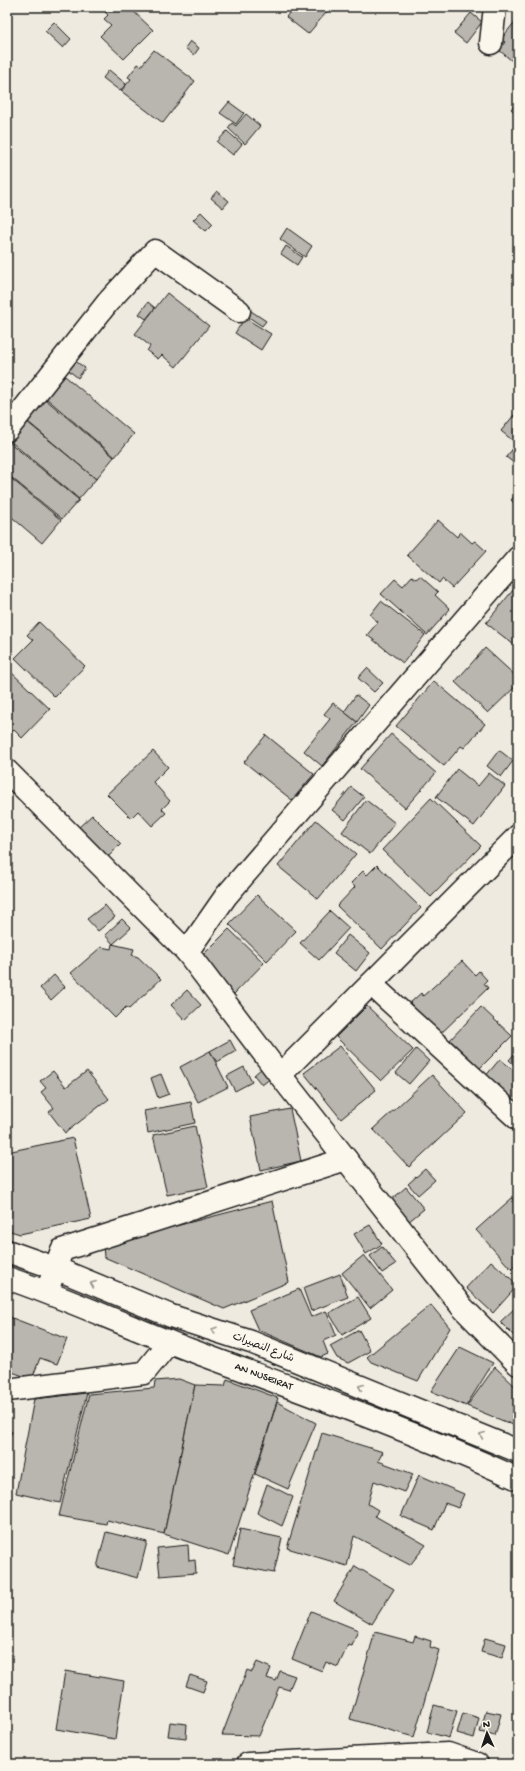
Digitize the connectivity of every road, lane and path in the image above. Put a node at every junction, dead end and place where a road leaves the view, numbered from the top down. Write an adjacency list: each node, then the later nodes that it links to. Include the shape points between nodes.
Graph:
1 (495, 7): 2 (street)
2 (492, 44)
3 (239, 310): 4 (street, via 155,251 108,302)
4 (7, 430)
5 (518, 558): 8 (street, via 226,896)
6 (7, 771): 8 (street)
7 (518, 836): 9 (street)
8 (187, 952): 10 (street)
9 (371, 984): 10 (street); 11 (street)
10 (280, 1075): 12 (street)
11 (518, 1119)
12 (346, 1159): 14 (street, via 62,1250); 18 (street, via 462,1306)
13 (7, 1251): 14 (street, شارع النصيرات)
14 (54, 1268): 16 (street); 20 (street, شارع النصيرات, one-way to 14, via 251,1342 171,1316)
15 (7, 1278): 16 (street, AN NUSEIRAT)
16 (47, 1292): 17 (street, AN NUSEIRAT)
17 (170, 1342): 19 (street, via 144,1373); 21 (street, AN NUSEIRAT, via 439,1445)
18 (518, 1364)
19 (7, 1390)
20 (518, 1450)
21 (518, 1479)
22 (248, 1764): 23 (street, via 448,1754)
23 (477, 1764)

